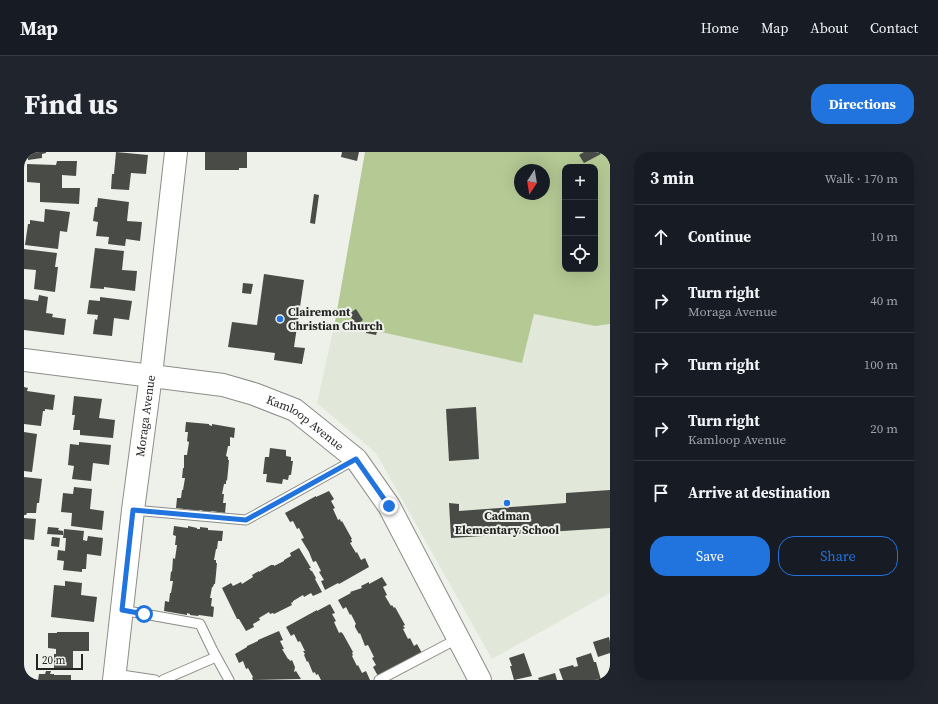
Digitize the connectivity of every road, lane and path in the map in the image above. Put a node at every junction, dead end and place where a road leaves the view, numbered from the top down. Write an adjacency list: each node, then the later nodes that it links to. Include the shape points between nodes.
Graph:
1 (176, 152): 3 (street, Moraga Avenue)
2 (24, 360): 3 (street, Kamloop Avenue)
3 (151, 375): 4 (street, Kamloop Avenue, via 224,385 295,410); 5 (street, Moraga Avenue)
4 (356, 459): 5 (lane, via 246,520); 7 (street, Kamloop Avenue, via 389,506)
5 (133, 510): 6 (street, Moraga Avenue)
6 (122, 610): 8 (lane, via 200,624); 9 (street, Moraga Avenue)
7 (459, 638): 13 (lane); 14 (street, Kamloop Avenue)
8 (216, 657): 11 (lane); 12 (lane)
9 (114, 677): 10 (lane)
10 (155, 680)
11 (163, 680)
12 (229, 680)
13 (379, 680)
14 (480, 680)

